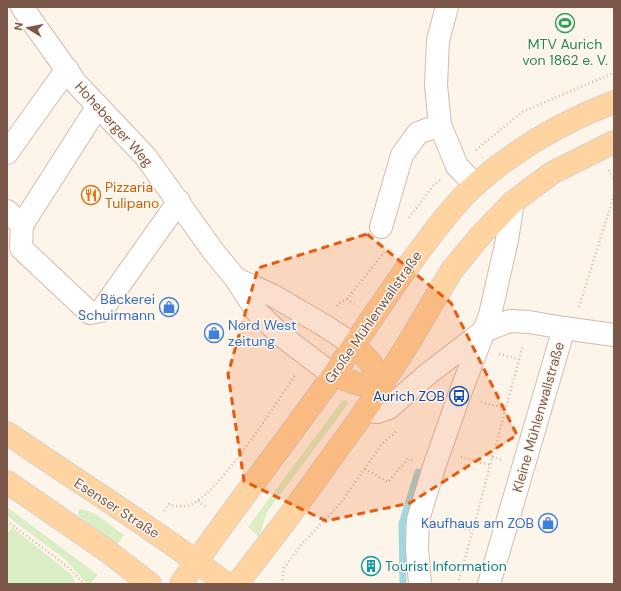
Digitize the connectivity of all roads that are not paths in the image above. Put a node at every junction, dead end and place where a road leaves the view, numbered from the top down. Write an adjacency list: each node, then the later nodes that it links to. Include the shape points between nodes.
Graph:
1 (22, 7): 3 (street, Hoheberger Weg)
2 (447, 7): 6 (street, via 438,40 436,85)
3 (66, 69): 5 (street, Hoheberger Weg); 8 (street)
4 (614, 102): 9 (main road, Große Mühlenwallstraße, via 541,136)
5 (98, 106): 10 (street, Hoheberger Weg, via 146,157); 12 (street)
6 (440, 125): 9 (street, via 457,166); 13 (street, via 418,133 402,155)
7 (614, 142): 11 (main road, via 552,173)
8 (7, 153)
9 (475, 185): 18 (main road, Große Mühlenwallstraße, via 442,220 416,254)
10 (179, 201): 12 (street, via 100,311 90,313 21,248); 14 (street, Hoheberger Weg)
11 (513, 202): 16 (street, via 507,240); 20 (main road, via 480,235 452,270)
12 (15, 218)
13 (381, 227)
14 (236, 280): 18 (street, Hoheberger Weg, via 272,295); 19 (street, Hoheberger Weg, via 258,313 282,336)
15 (564, 328): 16 (street, Kleine Mühlenwallstraße, via 510,321); 17 (street); 30 (street, Kleine Mühlenwallstraße)
16 (484, 332): 21 (street, Kleine Mühlenwallstraße, via 429,373 389,408 377,412); 29 (street, via 459,396 418,520)
17 (614, 335)
18 (354, 345): 19 (main road, Große Mühlenwallstraße); 20 (main road, Hoheberger Weg, via 371,363)
19 (333, 375): 20 (main road, Hoheberger Weg, via 358,384); 24 (main road, Große Mühlenwallstraße)
20 (382, 386): 21 (main road)
21 (365, 411): 28 (main road)
22 (7, 434): 24 (main road, Esenser Straße)
23 (7, 482): 25 (main road, via 106,550)
24 (196, 561): 26 (main road, Große Mühlenwallstraße); 27 (main road, Esenser Straße)
25 (150, 584)
26 (181, 584)
27 (226, 584)
28 (237, 584)
29 (420, 584)
30 (489, 584)

